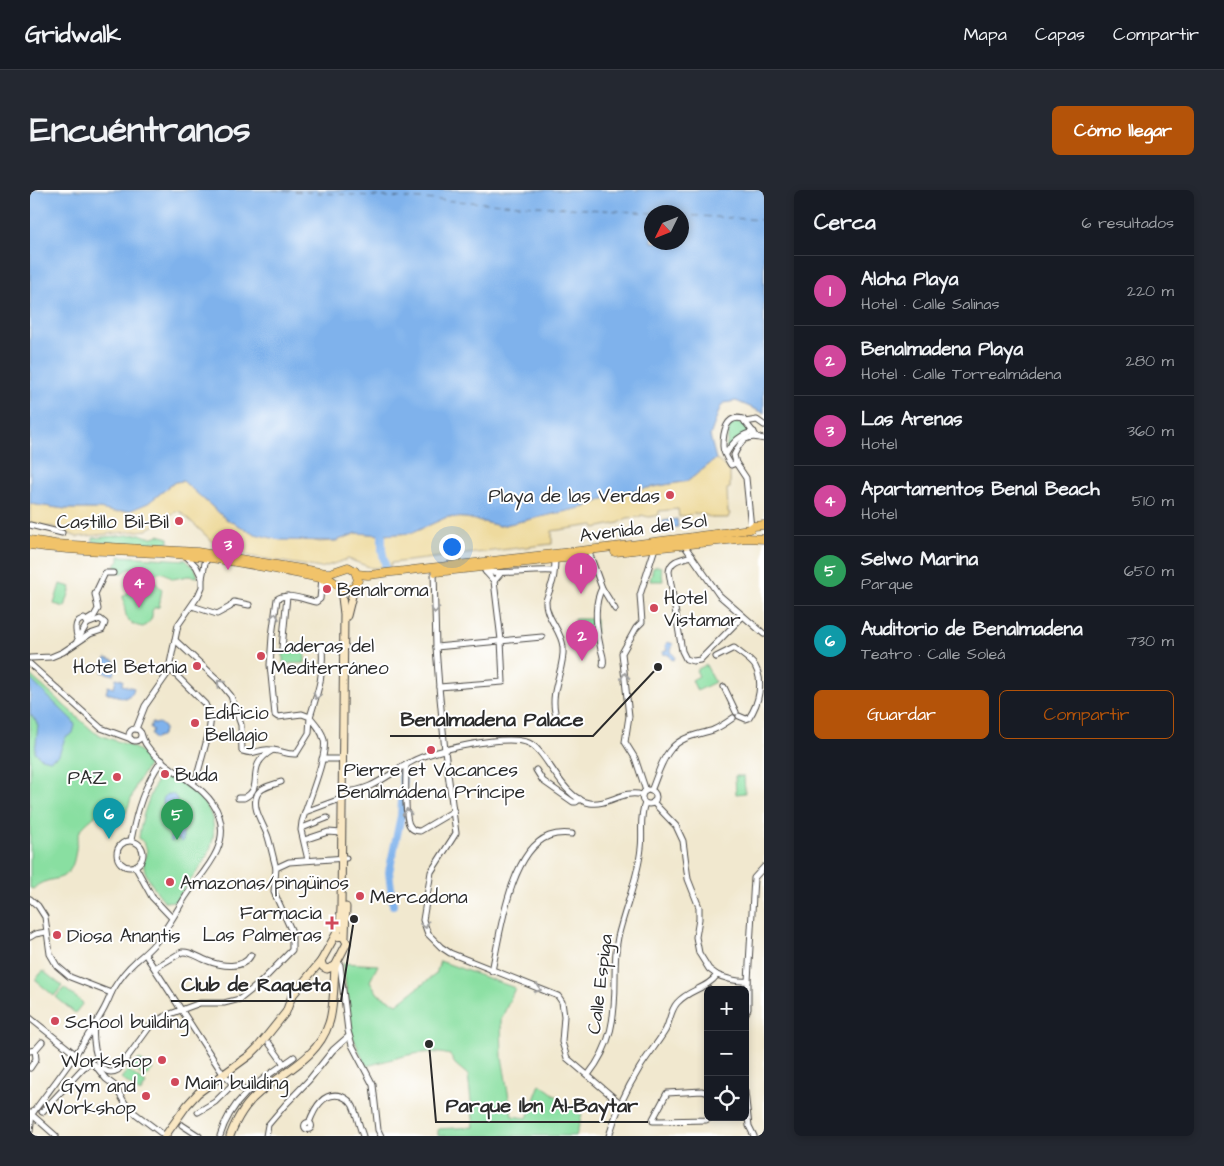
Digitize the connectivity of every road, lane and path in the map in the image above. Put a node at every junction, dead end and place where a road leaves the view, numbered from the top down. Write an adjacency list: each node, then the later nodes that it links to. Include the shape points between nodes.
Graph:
1 (745, 422): 2 (street, via 757,420); 3 (street); 5 (street, via 735,418 726,425 723,447)
2 (764, 425)
3 (755, 434): 4 (street); 5 (street, via 742,435); 6 (street, via 739,444 734,455)
4 (764, 439)
5 (726, 454): 6 (street, via 731,466)
6 (736, 463): 9 (street, via 746,478)
7 (30, 525): 10 (street)
8 (764, 525): 9 (main road, Avenida del Sol)
9 (751, 528): 11 (main road); 19 (main road, Avenida del Sol)
10 (62, 533)
11 (752, 539): 13 (main road, Avenida del Sol); 15 (main road, Avenida del Sol)
12 (30, 540): 23 (main road, via 197,552 326,573)
13 (764, 540)
14 (30, 545): 17 (main road, via 84,551)
15 (684, 545): 16 (main road, Avenida del Sol); 20 (street)
16 (655, 548): 18 (main road, Avenida del Sol); 72 (street, one-way to 16, via 625,742 629,716 622,652 642,622 640,595)
17 (186, 555): 21 (main road); 29 (street)
18 (590, 555): 19 (main road, Avenida del Sol); 34 (street)
19 (554, 556): 22 (main road); 24 (street); 27 (main road, Avenida del Sol)
20 (692, 556): 39 (street, via 719,595); 39 (street, via 674,562 669,572 686,659 700,660)
21 (208, 558): 29 (street); 30 (main road)
22 (483, 570): 25 (main road); 28 (street); 31 (street)
23 (338, 571): 27 (main road, via 348,567); 33 (main road, via 335,577)
24 (553, 571): 28 (street); 57 (street, via 547,607 564,648 554,688)
25 (434, 572): 32 (main road, via 367,580); 48 (street, one-way to 48)
26 (112, 573): 40 (street, via 105,573 95,594 98,609)
27 (357, 574): 32 (main road)
28 (500, 574): 31 (street)
29 (202, 578): 37 (street, via 202,587)
30 (322, 578): 33 (main road); 35 (street, via 320,599 316,602)
31 (494, 581): 45 (street)
32 (356, 585): 33 (main road, via 348,590); 47 (street, via 347,614)
33 (339, 587): 47 (street)
34 (602, 588): 38 (street); 53 (street, via 596,612)
35 (287, 596): 49 (street, via 282,648); 59 (street, one-way to 35, via 302,714 278,718 275,715 270,665 272,636 277,599)
36 (249, 605): 37 (street, via 234,602 217,614)
37 (192, 606): 44 (street, via 178,625)
38 (614, 609)
39 (743, 616): 41 (street)
40 (87, 622): 42 (street); 42 (street, via 82,619 77,624 76,631); 46 (street, via 100,619 105,623 102,630)
41 (764, 634)
42 (80, 636): 46 (street)
43 (542, 637): 45 (street)
44 (176, 640): 54 (street); 63 (street, one-way to 44, via 251,754 242,752 241,725 231,696)
45 (501, 640): 48 (street); 55 (street, via 503,682)
46 (74, 645): 51 (street, via 51,657)
47 (345, 647): 49 (street); 66 (street); 73 (street)
48 (436, 647): 55 (street)
49 (320, 648): 59 (street, one-way to 59, via 323,667)
50 (716, 657): 58 (street, via 734,648 760,674 760,698 749,718)
51 (30, 658)
52 (30, 664): 61 (street, via 101,728)
53 (603, 665)
54 (169, 668): 60 (street, via 146,706); 71 (street, via 205,704 211,717)
55 (439, 687): 64 (street)
56 (724, 687): 58 (street)
57 (555, 712)
58 (736, 716): 72 (street, via 722,726 678,742 670,750)
59 (310, 717): 63 (street, via 309,733 296,754); 65 (street, via 325,742)
60 (139, 731): 61 (street, via 140,738); 61 (street, via 130,730); 62 (street)
61 (132, 738): 62 (street)
62 (147, 746): 67 (street)
63 (274, 750): 75 (street, via 258,763 256,785 251,793)
64 (445, 751): 68 (street); 76 (street, via 508,740 527,742 535,745 553,773); 79 (street)
65 (322, 759): 66 (street); 80 (street)
66 (343, 759): 73 (street)
67 (162, 760): 71 (street); 85 (street, via 139,804)
68 (406, 765): 73 (street, via 374,786); 79 (street, one-way to 68, via 420,831 414,830 407,817)
69 (536, 770): 76 (street, via 543,781 573,802)
70 (281, 782): 91 (street, via 261,790 256,802)
71 (193, 783): 93 (street, via 206,794 220,816 220,841 209,865)
72 (649, 791): 74 (street); 77 (street, via 655,795)
73 (344, 794): 80 (street); 83 (street); 87 (street)
74 (642, 795): 76 (street, via 636,793 590,804); 78 (street)
75 (238, 798)
76 (580, 799)
77 (654, 802): 78 (street); 104 (street, via 676,826 683,841 688,879 699,907 696,937 699,953)
78 (645, 803): 122 (street, Calle Espiga, via 636,875 615,954 615,1010 611,1034 604,1052)
79 (454, 811): 103 (street, one-way to 103, via 456,833 431,872 424,926 447,952)
80 (304, 812): 82 (street)
81 (327, 818): 82 (street)
82 (302, 828): 86 (street)
83 (342, 833): 86 (street, via 328,832); 87 (street)
84 (572, 834): 103 (street, via 559,833 545,838 532,849 518,871 510,890)
85 (131, 840): 89 (street, via 140,844 143,850); 89 (street, via 118,846 116,857 124,866)
86 (304, 840): 88 (street)
87 (344, 858): 88 (street); 96 (street, via 341,921); 97 (street)
88 (308, 860): 91 (street, via 289,862)
89 (136, 866): 93 (street, via 152,897)
90 (764, 867): 105 (street, via 754,878)
91 (276, 868): 110 (street, via 274,892 292,932 292,950 240,999 200,1003)
92 (30, 899): 94 (street, via 45,917)
93 (172, 918): 98 (street)
94 (46, 932): 95 (street); 109 (street, via 50,954 62,971)
95 (30, 937)
96 (335, 937): 97 (street); 101 (street)
97 (345, 937): 100 (street, via 346,945)
98 (145, 954): 102 (street); 109 (street, via 130,967)
99 (251, 955): 102 (street, via 239,965 228,966 186,951)
100 (336, 964): 101 (street); 107 (street, via 340,965); 108 (street)
101 (324, 966): 108 (street); 121 (street, via 314,970 292,996 286,1012 258,1047)
102 (155, 968): 110 (street)
103 (492, 971): 122 (street, one-way to 122, via 558,996 562,1002 562,1042 567,1058)
104 (717, 975): 105 (street); 126 (street, via 709,984 692,990 677,1002 667,1026)
105 (748, 981): 106 (street)
106 (748, 986)
107 (343, 987): 108 (street); 113 (street)
108 (334, 988): 139 (street, via 330,1021 322,1039 303,1061 259,1092 245,1108)
109 (112, 992): 112 (street)
110 (180, 1010): 112 (street, via 151,1025 113,1073 107,1072 94,1052 92,1028); 121 (street)
111 (30, 1018): 117 (street)
112 (96, 1020): 117 (street)
113 (349, 1036): 140 (street, via 285,1104 268,1125); 142 (street, via 373,1085)
114 (42, 1042): 116 (street)
115 (269, 1043): 119 (street)
116 (33, 1050): 120 (street, via 36,1059)
117 (75, 1054): 129 (street)
118 (294, 1057): 119 (street)
119 (284, 1064): 124 (street)
120 (30, 1068)
121 (223, 1074): 123 (street); 136 (street, via 198,1093)
122 (588, 1076): 126 (street)
123 (233, 1084): 124 (street); 128 (street, via 215,1102)
124 (247, 1091): 138 (street, via 230,1114)
125 (704, 1092): 130 (street, via 667,1093 653,1119)
126 (620, 1103): 143 (street)
127 (42, 1112): 136 (street, via 91,1063 114,1085 128,1108)
128 (198, 1112)
129 (31, 1114): 134 (street); 135 (street)
130 (704, 1120)
131 (748, 1121): 144 (street)
132 (309, 1123): 141 (street, via 318,1104 336,1095 352,1104)
133 (182, 1125): 137 (street)
134 (30, 1128)
135 (56, 1136)
136 (165, 1136)
137 (199, 1136)
138 (220, 1136)
139 (230, 1136)
140 (266, 1136)
141 (362, 1136)
142 (381, 1136)
143 (609, 1136)
144 (754, 1136)

